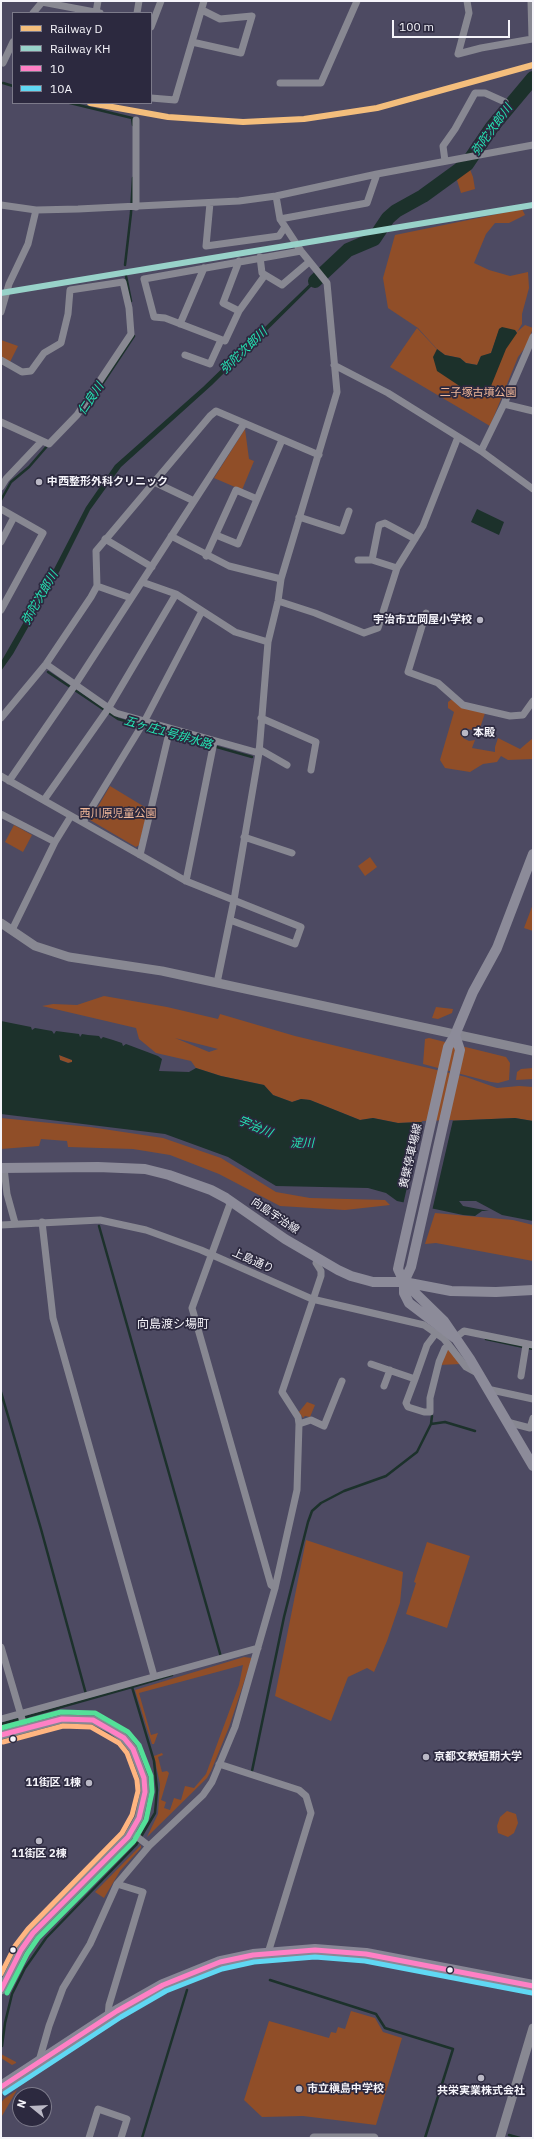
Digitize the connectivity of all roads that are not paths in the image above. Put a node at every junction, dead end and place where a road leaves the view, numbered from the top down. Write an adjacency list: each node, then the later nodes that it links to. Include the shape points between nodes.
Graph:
1 (43, 1): 10 (street); 11 (street)
2 (98, 1): 12 (street)
3 (139, 1): 13 (street)
4 (161, 1): 14 (street)
5 (204, 1): 9 (street)
6 (357, 1): 18 (street, via 321,83)
7 (467, 1): 8 (street, via 469,13 458,54 532,39)
8 (531, 1)
9 (202, 10): 15 (street); 15 (street, via 220,19 252,16 241,53)
10 (34, 12)
11 (93, 12)
12 (98, 12)
13 (137, 12)
14 (152, 25)
15 (192, 42): 19 (street, via 175,100)
16 (12, 44): 17 (street)
17 (3, 63)
18 (280, 83)
19 (152, 98)
20 (504, 102): 23 (street, via 485,93 475,93 443,146)
21 (136, 120): 28 (street)
22 (533, 146): 23 (street)
23 (445, 161): 24 (street)
24 (377, 174): 25 (street); 30 (street, via 367,203)
25 (276, 196): 26 (street); 30 (street)
26 (210, 203): 28 (street); 31 (street, via 206,246 279,236)
27 (1, 205): 29 (street)
28 (135, 207): 29 (street)
29 (36, 210): 39 (street, via 28,244 9,284)
30 (280, 219): 31 (street)
31 (285, 227): 32 (street)
32 (301, 251): 33 (street); 35 (street)
33 (260, 257): 34 (street); 37 (street, via 262,274)
34 (239, 261): 36 (street); 38 (street, via 223,304)
35 (309, 262): 37 (street, via 282,285); 45 (street, via 327,283)
36 (204, 268): 40 (street); 40 (street, via 144,279 154,317)
37 (265, 275): 38 (street)
38 (239, 311): 42 (street, via 225,341)
39 (1, 312)
40 (180, 324): 42 (street)
41 (533, 337): 46 (street)
42 (221, 340): 43 (street, via 210,364)
43 (185, 355)
44 (1, 360): 52 (street, via 22,372 31,371 44,353 61,343 68,314 70,290 123,282 131,334 77,415 49,444)
45 (334, 365): 50 (street, via 388,393); 54 (street, via 337,392)
46 (504, 404): 47 (street); 53 (street)
47 (533, 411)
48 (1, 422): 52 (street)
49 (244, 424): 51 (street); 55 (street, via 216,411); 59 (street)
50 (458, 437): 53 (street); 67 (street)
51 (282, 440): 54 (street); 58 (street)
52 (42, 441): 56 (street)
53 (481, 451): 57 (street)
54 (319, 455): 63 (street)
55 (154, 482): 59 (street); 66 (street)
56 (1, 487)
57 (533, 489)
58 (257, 499): 64 (street, via 236,490); 64 (street, via 238,544)
59 (194, 501): 65 (street)
60 (1, 509): 62 (street)
61 (349, 511): 63 (street, via 342,531)
62 (14, 517): 68 (street); 80 (street, via 43,533)
63 (299, 517): 74 (street)
64 (216, 535): 69 (street)
65 (171, 536): 69 (street); 72 (street)
66 (105, 539): 72 (street); 76 (street, via 96,551)
67 (415, 539): 71 (street, via 386,523 379,525); 73 (street)
68 (1, 542)
69 (206, 556): 74 (street, via 228,566)
70 (358, 560): 71 (street)
71 (372, 560): 73 (street)
72 (152, 567): 75 (street)
73 (398, 568): 79 (street, via 378,628 364,633)
74 (281, 578): 79 (street)
75 (142, 582): 77 (street); 78 (street)
76 (97, 586): 78 (street); 84 (street)
77 (176, 594): 81 (street); 87 (street)
78 (131, 598): 85 (street)
79 (278, 601): 83 (street)
80 (1, 610)
81 (202, 611): 83 (street, via 235,632); 90 (street)
82 (426, 613): 86 (street, via 408,672 438,683 463,705 510,716 524,715)
83 (268, 642): 89 (street)
84 (46, 664): 85 (street); 88 (street)
85 (73, 688): 87 (street); 97 (street)
86 (533, 701)
87 (106, 711): 90 (street); 98 (street)
88 (1, 718)
89 (261, 718): 93 (street); 95 (street, via 316,742)
90 (142, 725): 91 (street); 101 (street)
91 (169, 732): 92 (street); 106 (street)
92 (214, 745): 93 (street); 107 (street)
93 (259, 751): 94 (street); 102 (street)
94 (288, 765)
95 (311, 770)
96 (1, 776): 97 (street)
97 (9, 780): 98 (street)
98 (44, 800): 100 (street)
99 (1, 814): 103 (street)
100 (71, 816): 101 (street); 103 (street)
101 (83, 822): 106 (street)
102 (244, 837): 104 (street); 108 (street)
103 (55, 842): 111 (street)
104 (292, 853)
105 (533, 854): 113 (main road, via 497,948 473,992)
106 (140, 855): 107 (street)
107 (186, 881): 108 (street)
108 (234, 900): 109 (street); 109 (street, via 301,927 294,944)
109 (230, 920): 112 (street)
110 (1, 923): 111 (street)
111 (12, 930): 112 (street, via 36,946 69,957 156,970)
112 (217, 983): 113 (street)
113 (455, 1035): 114 (main road); 115 (street)
114 (454, 1046): 123 (main road, 黄檗停車場線, via 398,1269); 123 (main road, via 460,1050 409,1271)
115 (533, 1050)
116 (2, 1168): 117 (main road, 向島宇治線, via 145,1169 192,1182); 119 (street)
117 (231, 1201): 121 (street); 122 (main road, 向島宇治線)
118 (42, 1222): 119 (street, 上島通り); 121 (street, 上島通り, via 100,1220 146,1230); 146 (street, via 53,1318)
119 (15, 1223): 120 (street, 上島通り)
120 (1, 1225)
121 (212, 1254): 126 (street, 上島通り); 143 (street, via 192,1308 271,1584)
122 (318, 1259): 123 (main road, 向島宇治線, via 338,1270 373,1282); 126 (street, via 316,1263 321,1271)
123 (404, 1282): 124 (main road, 向島宇治線); 127 (main road, 黄檗停車場線); 129 (main road, 黄檗停車場線, via 404,1293 409,1303)
124 (434, 1289): 125 (main road, 向島宇治線, via 473,1292); 127 (main road, via 428,1297)
125 (533, 1290)
126 (312, 1299): 128 (street, 上島通り, via 424,1325); 141 (street, via 282,1392 298,1417)
127 (427, 1305): 129 (main road, 黄檗停車場線, via 444,1321)
128 (436, 1333): 129 (street, 上島通り); 134 (street, via 427,1345)
129 (452, 1341): 130 (street, via 464,1331); 134 (street, via 445,1348 439,1362 430,1398 430,1412 406,1403); 137 (main road, 黄檗停車場線)
130 (528, 1347): 133 (street)
131 (371, 1364): 132 (street)
132 (390, 1370): 134 (street); 136 (street)
133 (521, 1376)
134 (415, 1379)
135 (342, 1381): 141 (street, via 324,1426 311,1420)
136 (384, 1386)
137 (487, 1389): 138 (street); 140 (main road, 黄檗停車場線)
138 (533, 1399)
139 (533, 1418): 140 (street, via 530,1428)
140 (507, 1422): 142 (main road, 黄檗停車場線)
141 (299, 1424): 143 (street, via 296,1490)
142 (533, 1466)
143 (275, 1588): 145 (street)
144 (1, 1647): 148 (street)
145 (258, 1648): 146 (street); 150 (street, via 235,1727)
146 (154, 1676): 148 (street, via 86,1695)
147 (1, 1720): 148 (street)
148 (22, 1720): 149 (street); 151 (street, via 93,1720 111,1728 124,1738 133,1749 144,1778 143,1806)
149 (1, 1735)
150 (219, 1764): 152 (street, via 212,1782 203,1794); 154 (street, via 299,1790 306,1796 311,1813)
151 (135, 1835): 152 (street); 156 (street, via 33,1934 21,1950)
152 (147, 1844): 153 (street)
153 (117, 1884): 157 (street, via 143,1892 109,2005); 159 (street, via 90,1944 63,1988)
154 (268, 1953): 155 (highway, via 315,1950 366,1954); 157 (highway, via 220,1962 190,1973 163,1985)
155 (533, 1986)
156 (1, 1990)
157 (108, 2017): 159 (highway)
158 (533, 2028): 165 (street)
159 (39, 2061): 160 (highway)
160 (1, 2087)
161 (89, 2138): 162 (street, via 98,2109 127,2119)
162 (121, 2138)
163 (314, 2138): 164 (street)
164 (374, 2138)
165 (500, 2138)

